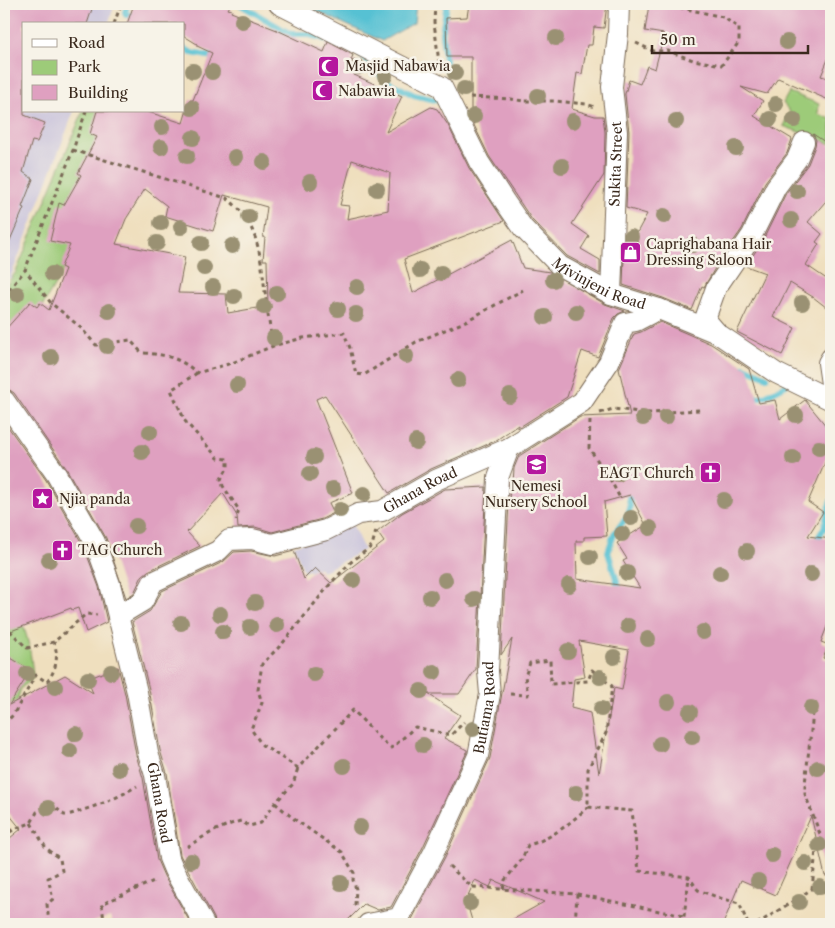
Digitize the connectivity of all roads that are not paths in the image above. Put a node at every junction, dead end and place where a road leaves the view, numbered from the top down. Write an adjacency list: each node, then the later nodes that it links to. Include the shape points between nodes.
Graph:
1 (279, 4): 4 (street, Mivinjeni Road, via 446,95 480,162 523,228 560,266)
2 (619, 4): 4 (street, Sukita Street, via 612,87 617,132)
3 (804, 142): 6 (street, via 752,234 716,288 706,319)
4 (611, 294): 5 (street, Mivinjeni Road)
5 (659, 309): 6 (street, Mivinjeni Road); 11 (street, Ghana Road, via 626,323 586,409)
6 (716, 333): 10 (street, Mivinjeni Road, via 776,373)
7 (831, 358): 8 (street, via 828,364)
8 (831, 384)
9 (4, 400): 12 (street, Ghana Road, via 56,474 95,542)
10 (831, 400)
11 (510, 448): 12 (street, Ghana Road, via 436,480 382,511 358,514 326,530 272,544 229,540 218,551 153,582 143,602); 13 (street, Butiama Road, via 498,478 488,672 490,694 478,756 434,852 399,918)
12 (118, 616): 14 (street, Ghana Road, via 172,864)
13 (363, 918)
14 (204, 924)

